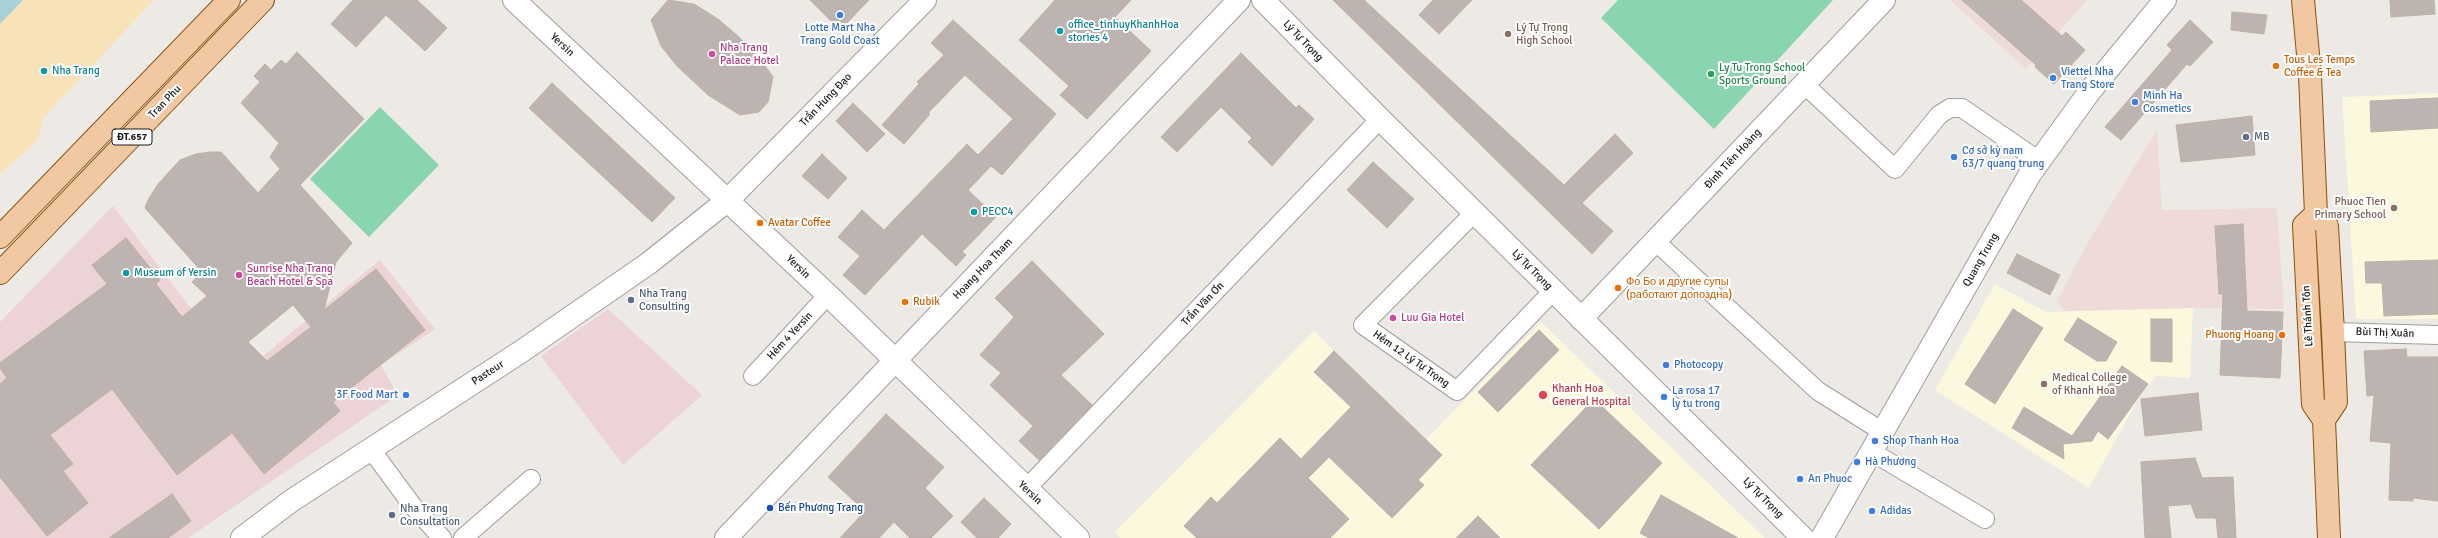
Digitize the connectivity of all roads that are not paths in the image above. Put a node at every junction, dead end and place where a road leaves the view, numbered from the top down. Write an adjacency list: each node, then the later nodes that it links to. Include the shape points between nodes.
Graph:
1 (228, 0): 16 (main road, ĐT.657)
2 (264, 0): 18 (main road, Tran Phu / ĐT.657)
3 (514, 0): 13 (street, Yersin)
4 (925, 0): 13 (street, Trần Hưng Đạo)
5 (1239, 0): 25 (street, Hoang Hoa Tham)
6 (1263, 0): 11 (street, Lý Tự Trọng)
7 (1884, 0): 10 (street, Đinh Tiên Hoàng)
8 (2165, 0): 12 (street, Quang Trung, via 2090,91)
9 (2304, 0): 15 (main road)
10 (1804, 84): 12 (street, via 1895,169 1939,116 1950,108 1962,108); 17 (street, Đinh Tiên Hoàng)
11 (1380, 119): 14 (street, Lý Tự Trọng); 32 (street, Trần Văn Ơn)
12 (2039, 161): 28 (street, Quang Trung)
13 (728, 200): 20 (street, Yersin); 29 (street, Pasteur, via 649,263 522,351)
14 (1474, 213): 19 (street, Lý Tự Trọng); 19 (street, Hẻm 12 Lý Tự Trọng, via 1363,325 1457,391)
15 (2316, 214): 22 (main road, Lê Thánh Tôn, via 2304,225); 23 (main road, via 2327,226)
16 (0, 237)
17 (1655, 241): 21 (street, Đinh Tiên Hoàng); 28 (street, via 1818,391)
18 (0, 274)
19 (1553, 291): 21 (street, Lý Tự Trọng)
20 (828, 295): 25 (street, Yersin); 26 (street, Hẻm 4 Yersin)
21 (1581, 318): 39 (street, Lý Tự Trọng)
22 (2309, 332): 23 (main road); 27 (main road, Lê Thánh Tôn, via 2312,404)
23 (2333, 332): 24 (street, Bùi Thị Xuân); 27 (main road, via 2336,402)
24 (2438, 335)
25 (896, 360): 32 (street, Yersin); 37 (street, Hoang Hoa Tham)
26 (753, 376)
27 (2324, 420): 41 (main road)
28 (1882, 432): 30 (street, Quang Trung)
29 (370, 448): 34 (street, Pasteur, via 291,501); 35 (street, via 412,505)
30 (1872, 452): 33 (street); 40 (street, Quang Trung)
31 (531, 479): 36 (street)
32 (1026, 489): 38 (street, Yersin)
33 (1985, 519)
34 (242, 538)
35 (442, 538)
36 (463, 538)
37 (726, 538)
38 (1078, 538)
39 (1803, 538)
40 (1822, 538)
41 (2329, 538)

